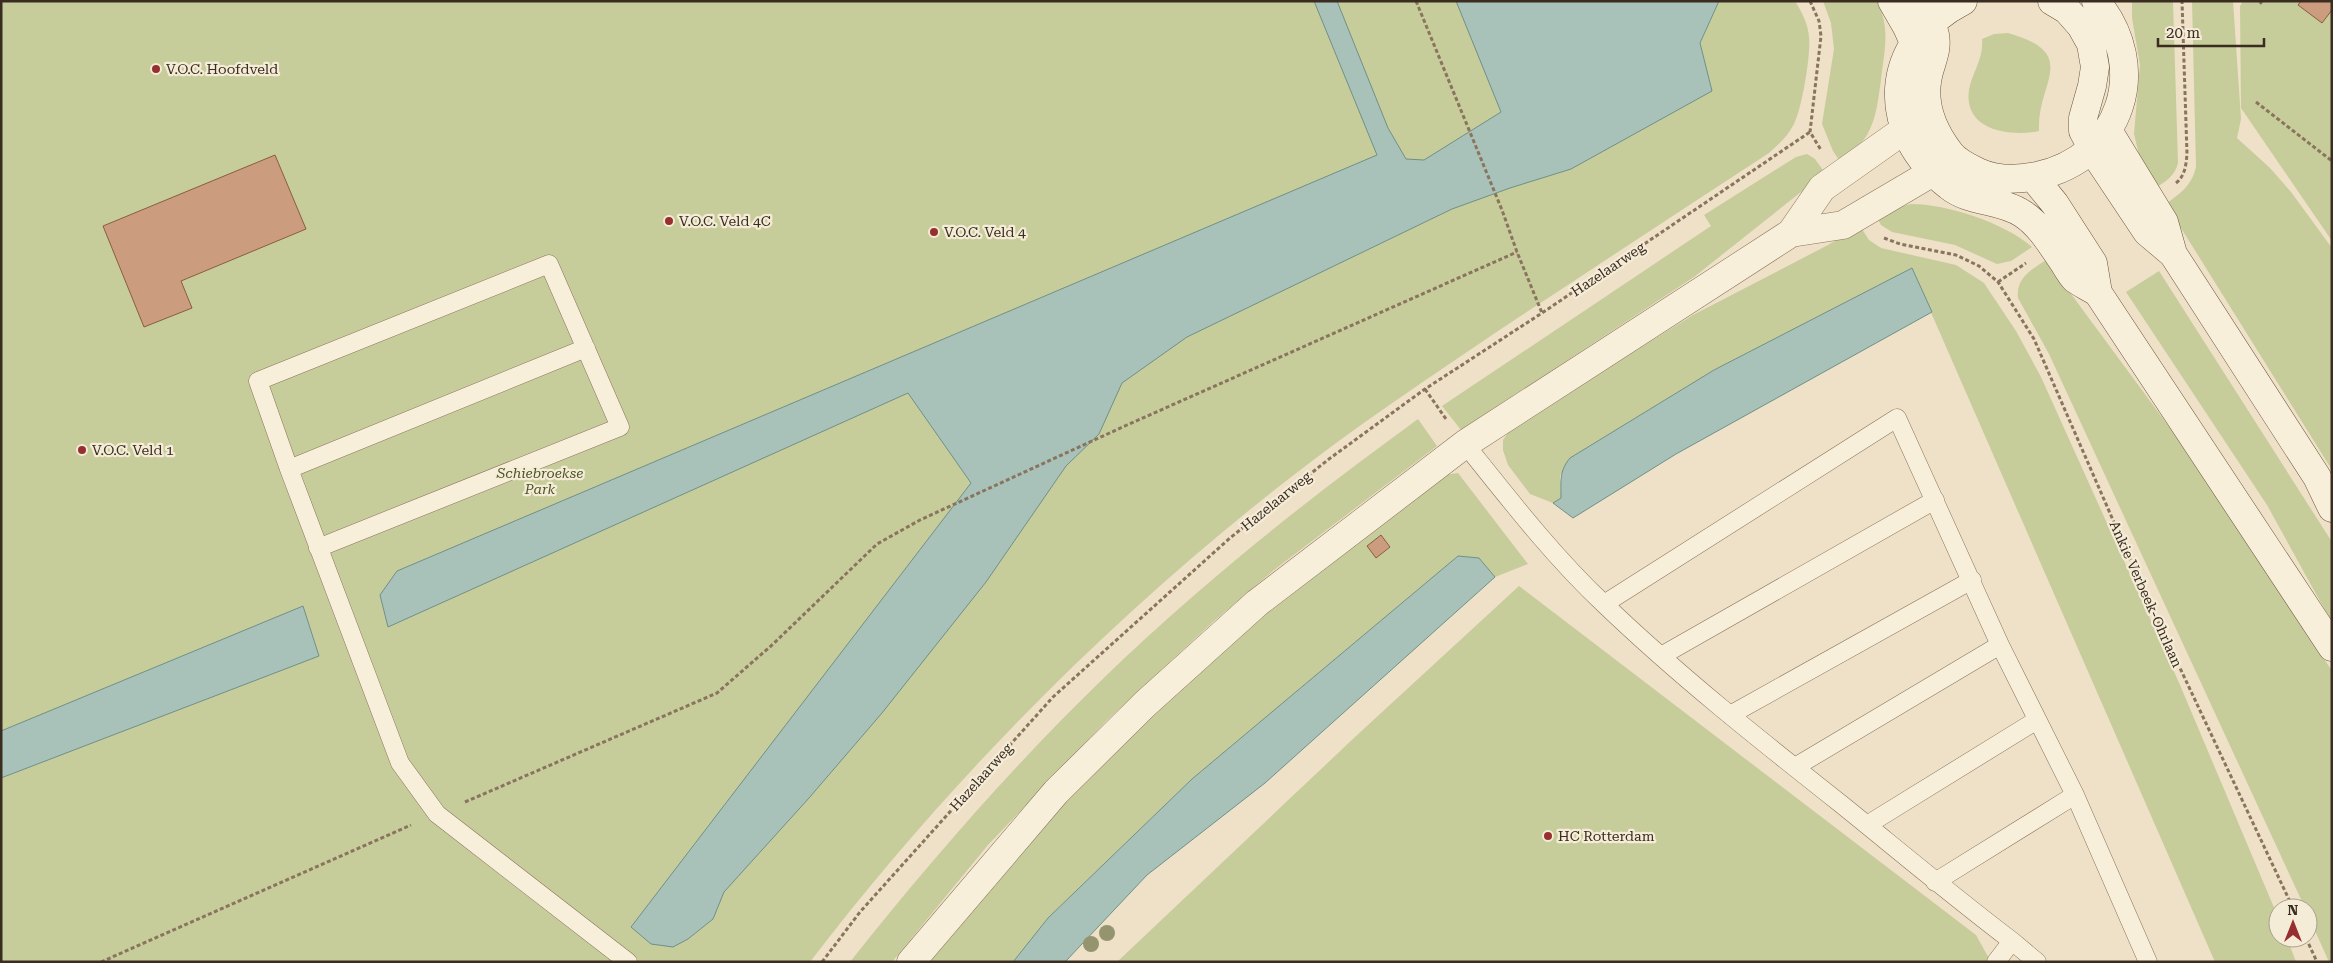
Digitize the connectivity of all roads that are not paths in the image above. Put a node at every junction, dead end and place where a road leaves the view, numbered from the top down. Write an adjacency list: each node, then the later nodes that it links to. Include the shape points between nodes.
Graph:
1 (1892, 1): 5 (main road, via 1908,27)
2 (1963, 1): 5 (main road)
3 (2052, 1): 7 (main road, via 2067,10 2091,44 2095,66 2083,131)
4 (2102, 4): 7 (main road, via 2123,52 2125,79 2120,106)
5 (1921, 23): 6 (main road, via 1899,81 1898,104); 8 (main road, via 1935,35 1936,48 1928,76 1928,111 1940,139)
6 (1904, 130): 9 (main road, via 1918,156); 11 (main road, via 1822,188)
7 (2101, 140): 10 (main road, via 2063,168); 17 (main road, via 2164,222 2173,254 2316,477)
8 (1957, 160): 9 (main road); 10 (main road, via 1984,175 2003,179)
9 (1933, 172): 11 (main road, via 1842,225); 12 (main road, via 1950,188 1972,198 2012,207 2023,214 2045,236 2074,278)
10 (2033, 177): 12 (main road, via 2093,262)
11 (1791, 233): 14 (main road)
12 (2098, 293): 22 (main road)
13 (586, 348): 15 (lane); 15 (lane, via 549,264 258,381); 18 (lane, via 620,427)
14 (1465, 444): 20 (lane, via 1526,519); 32 (main road, via 1257,604 1145,704 1056,792)
15 (288, 469): 18 (lane)
16 (1935, 500): 19 (lane); 20 (lane, via 1897,418); 23 (lane)
17 (2332, 508)
18 (318, 548): 31 (lane, via 400,763 437,814)
19 (1972, 580): 21 (lane); 24 (lane)
20 (1604, 604): 23 (lane)
21 (2000, 645): 25 (lane); 26 (lane)
22 (2332, 648)
23 (1661, 656): 24 (lane)
24 (1730, 715): 26 (lane)
25 (2037, 720): 27 (lane); 28 (lane)
26 (1795, 767): 28 (lane)
27 (2075, 795): 29 (lane); 35 (lane)
28 (1867, 825): 29 (lane)
29 (1935, 882): 30 (lane)
30 (2012, 942): 33 (lane); 34 (lane)
31 (628, 962)
32 (911, 962)
33 (1996, 962)
34 (2037, 962)
35 (2148, 962)

